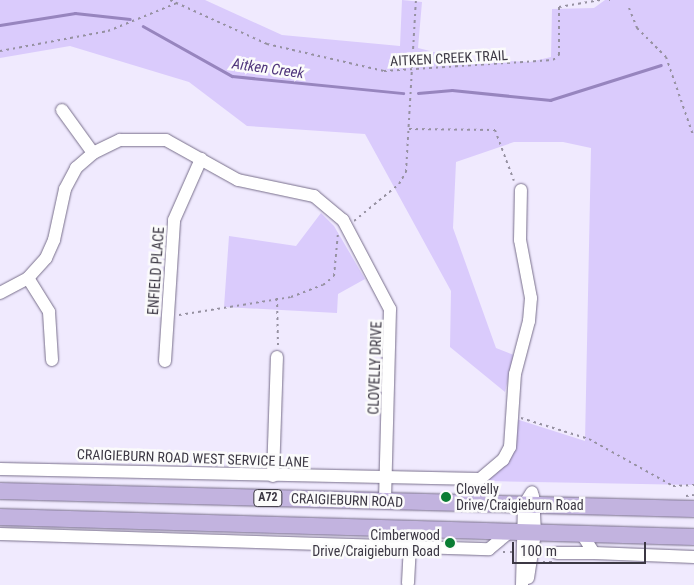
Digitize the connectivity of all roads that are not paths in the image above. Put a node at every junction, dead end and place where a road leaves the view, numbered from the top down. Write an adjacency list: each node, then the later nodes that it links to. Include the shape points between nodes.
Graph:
1 (62, 110): 2 (street)
2 (93, 153): 3 (street, CLOVELLY DRIVE, via 120,140 148,137 173,142); 5 (street, CLOVELLY DRIVE, via 69,179 54,240)
3 (201, 159): 9 (street, ENFIELD PLACE, via 174,220); 12 (street, CLOVELLY DRIVE, via 247,184 314,196 338,214 351,232 384,290 392,318)
4 (518, 186): 12 (street, CRAIGIEBURN ROAD WEST SERVICE LANE, via 520,240 531,298 515,374 506,455 480,479)
5 (28, 278): 6 (street, CLOVELLY DRIVE); 8 (street, via 49,312)
6 (0, 292)
7 (278, 351): 11 (street)
8 (52, 360)
9 (165, 361)
10 (0, 469): 11 (street, CRAIGIEBURN ROAD WEST SERVICE LANE)
11 (273, 476): 12 (street, CRAIGIEBURN ROAD WEST SERVICE LANE)
12 (385, 479): 14 (street, CLOVELLY DRIVE)
13 (0, 491): 14 (main road, CRAIGIEBURN ROAD / A72)
14 (385, 501): 15 (main road, CRAIGIEBURN ROAD / A72)
15 (530, 505): 16 (main road, CRAIGIEBURN ROAD / A72); 19 (street)
16 (694, 509)
17 (0, 517): 18 (main road, CRAIGIEBURN ROAD / A72)
18 (224, 523): 19 (main road, CRAIGIEBURN ROAD / A72); 23 (street)
19 (522, 532): 21 (main road, CRAIGIEBURN ROAD / A72); 24 (street, via 489,549); 29 (street); 30 (street)
20 (0, 534): 23 (street)
21 (582, 534): 22 (main road, CRAIGIEBURN ROAD / A72); 26 (street)
22 (694, 537)
23 (245, 540): 24 (street)
24 (410, 545): 28 (street)
25 (557, 553): 26 (street)
26 (594, 554): 27 (street)
27 (694, 557)
28 (408, 583)
29 (522, 585)
30 (527, 585)

